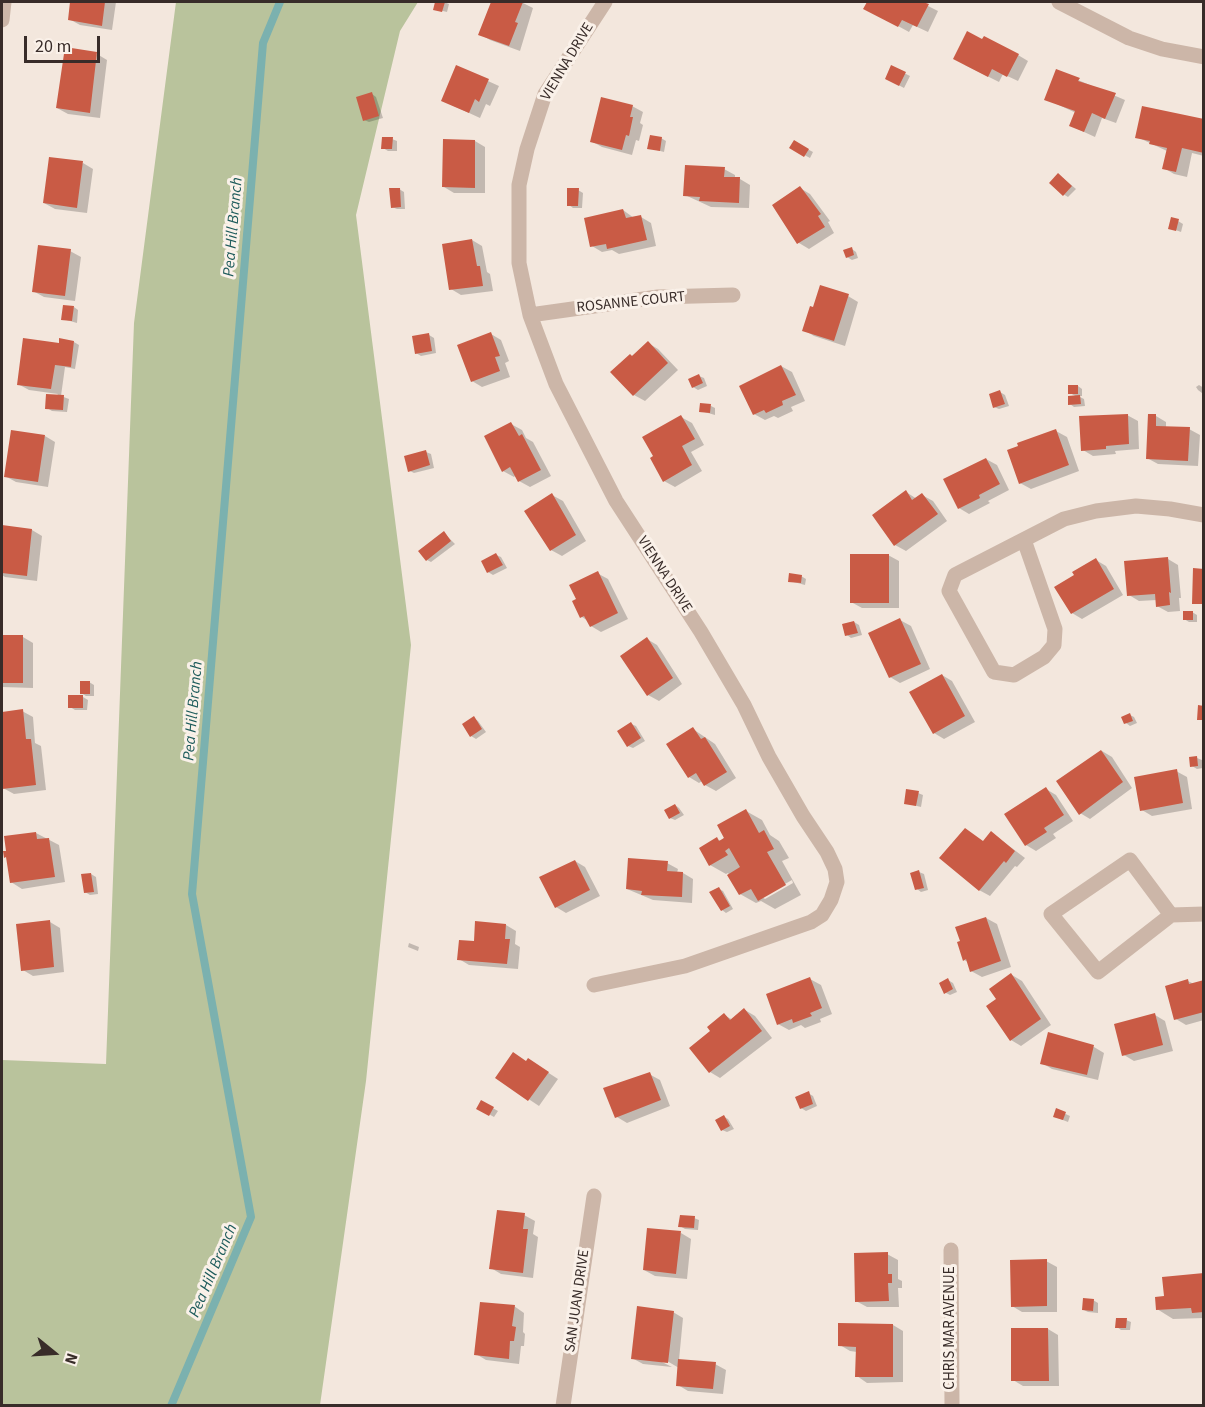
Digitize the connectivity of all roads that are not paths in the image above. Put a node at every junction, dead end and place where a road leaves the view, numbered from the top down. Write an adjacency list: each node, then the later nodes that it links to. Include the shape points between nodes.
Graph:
1 (4, 2): 4 (street)
2 (605, 2): 7 (street, VIENNA DRIVE, via 545,94 527,149 519,185 519,263)
3 (1059, 2): 5 (street, via 1129,38)
4 (2, 20)
5 (1203, 57)
6 (733, 295): 7 (street, ROSANNE COURT, via 658,297)
7 (530, 315): 12 (street, VIENNA DRIVE, via 556,384 616,501 744,705 803,816 828,852 837,882 822,915 811,922 685,966)
8 (1203, 515): 9 (street, via 1136,506 1096,511 1064,519)
9 (1024, 540): 9 (street, via 1055,629 1054,645 1044,657 1014,675 994,672 949,591 955,574)
10 (1203, 914): 11 (street)
11 (1171, 915): 11 (street, via 1098,972 1051,914 1130,860)
12 (594, 985)
13 (594, 1196): 15 (street, SAN JUAN DRIVE)
14 (951, 1250): 16 (street, CHRIS MAR AVENUE)
15 (563, 1406)
16 (952, 1406)

